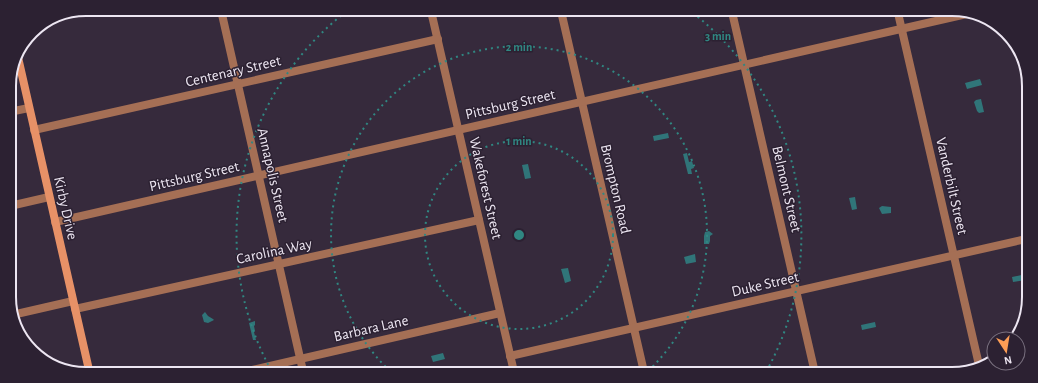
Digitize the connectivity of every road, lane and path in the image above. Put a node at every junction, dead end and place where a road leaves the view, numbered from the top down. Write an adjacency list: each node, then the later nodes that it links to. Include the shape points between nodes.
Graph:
1 (222, 16): 11 (street, Annapolis Street)
2 (432, 16): 8 (street, Wakeforest Street)
3 (562, 16): 12 (street, Brompton Road)
4 (733, 16): 10 (street, Belmont Street)
5 (899, 16): 7 (street, Vanderbilt Street)
6 (956, 16): 7 (street, Pittsburg Street)
7 (902, 29): 10 (street, Pittsburg Street); 23 (street, Vanderbilt Street)
8 (438, 39): 11 (street, Centenary Street); 16 (street, Wakeforest Street)
9 (19, 64): 13 (main road, Kirby Drive)
10 (744, 64): 12 (street, Pittsburg Street); 25 (street, Belmont Street)
11 (238, 85): 15 (street, Centenary Street); 17 (street, Annapolis Street)
12 (582, 102): 16 (street, Pittsburg Street); 30 (street, Brompton Road)
13 (29, 108): 14 (street); 15 (main road, Kirby Drive)
14 (16, 111)
15 (34, 130): 18 (main road, Kirby Drive)
16 (458, 130): 17 (street, Pittsburg Street); 20 (street, Wakeforest Street)
17 (259, 175): 21 (street, Pittsburg Street); 24 (street, Annapolis Street)
18 (49, 197): 19 (street); 21 (main road, Kirby Drive)
19 (16, 205)
20 (479, 220): 24 (street, Carolina Way); 29 (street, Wakeforest Street)
21 (55, 222): 26 (main road, Kirby Drive)
22 (1022, 240): 23 (street, Duke Street)
23 (954, 255): 25 (street, Duke Street); 33 (street, Vanderbilt Street)
24 (279, 265): 27 (street, Carolina Way); 32 (street, Annapolis Street)
25 (796, 291): 30 (street, Duke Street); 39 (street, Belmont Street)
26 (73, 301): 27 (main road, Kirby Drive); 28 (street)
27 (75, 310): 34 (main road, Kirby Drive)
28 (18, 313)
29 (500, 313): 31 (street, Wakeforest Street); 32 (street, Barbara Lane)
30 (633, 328): 31 (street, Duke Street); 38 (street, Brompton Road)
31 (510, 356): 37 (street, Wakeforest Street)
32 (300, 359): 35 (street, Barbara Lane); 36 (street, Annapolis Street)
33 (978, 362)
34 (88, 367)
35 (265, 367)
36 (302, 367)
37 (513, 367)
38 (643, 367)
39 (814, 367)

